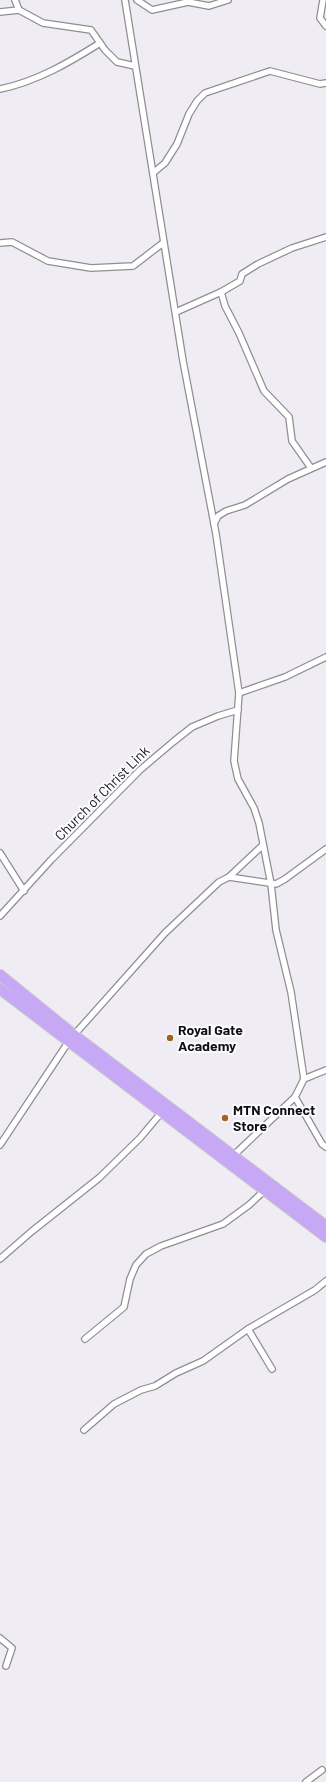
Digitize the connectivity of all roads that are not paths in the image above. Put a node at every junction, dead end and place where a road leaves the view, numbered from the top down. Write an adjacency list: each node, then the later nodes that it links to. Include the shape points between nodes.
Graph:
1 (16, 0): 6 (street)
2 (125, 0): 10 (street)
3 (137, 0): 4 (street, via 152,10 188,2 209,6)
4 (228, 0)
5 (323, 0): 8 (street, via 320,18)
6 (19, 10): 7 (street); 9 (street, via 42,23 91,30)
7 (0, 12)
8 (326, 26)
9 (100, 43): 10 (street, via 117,62); 12 (street, via 72,61)
10 (135, 66): 13 (street)
11 (326, 83): 13 (street, via 320,84 270,71 205,93 189,114 177,144 165,163)
12 (0, 90)
13 (153, 173): 16 (street)
14 (326, 237): 17 (street, via 292,248 258,264 242,274 240,281)
15 (0, 243): 16 (street, via 12,242 48,261 91,268 133,266)
16 (163, 243): 18 (street)
17 (221, 292): 18 (street); 20 (street, via 224,306 239,333 264,391 289,417 292,441)
18 (176, 312): 21 (street)
19 (326, 462): 20 (street)
20 (311, 468): 21 (street, via 245,505 226,511 218,516)
21 (214, 524): 23 (street)
22 (326, 657): 23 (street, via 285,677)
23 (239, 693): 24 (street)
24 (238, 710): 25 (street, via 234,761 238,780 260,822); 30 (street, Church of Christ Link, via 192,727 172,742 140,770)
25 (263, 844): 28 (street); 29 (street)
26 (326, 849): 29 (street, via 285,879)
27 (0, 853): 30 (street)
28 (229, 877): 29 (street); 34 (street, via 219,882 165,933)
29 (271, 884): 36 (street, via 276,930 291,992)
30 (24, 891): 31 (street, Church of Christ Link)
31 (0, 916)
32 (0, 975): 34 (highway)
33 (0, 989): 34 (highway)
34 (72, 1038): 38 (highway); 39 (street); 41 (highway)
35 (326, 1070): 36 (street)
36 (304, 1079): 37 (street)
37 (295, 1097): 40 (street); 41 (street)
38 (161, 1113): 42 (highway); 45 (street, via 140,1138 99,1178)
39 (0, 1145)
40 (326, 1147)
41 (234, 1155): 43 (highway)
42 (265, 1190): 44 (highway); 48 (street, via 223,1224 161,1246 146,1254 136,1265 130,1279 124,1308)
43 (326, 1226)
44 (326, 1237)
45 (0, 1259)
46 (326, 1281): 47 (street)
47 (248, 1330): 49 (street); 50 (street, via 203,1361 114,1404)
48 (85, 1339)
49 (272, 1369)
50 (84, 1430)
51 (0, 1638): 52 (street, via 12,1648)
52 (6, 1666)
53 (322, 1770): 54 (street)
54 (306, 1782)

